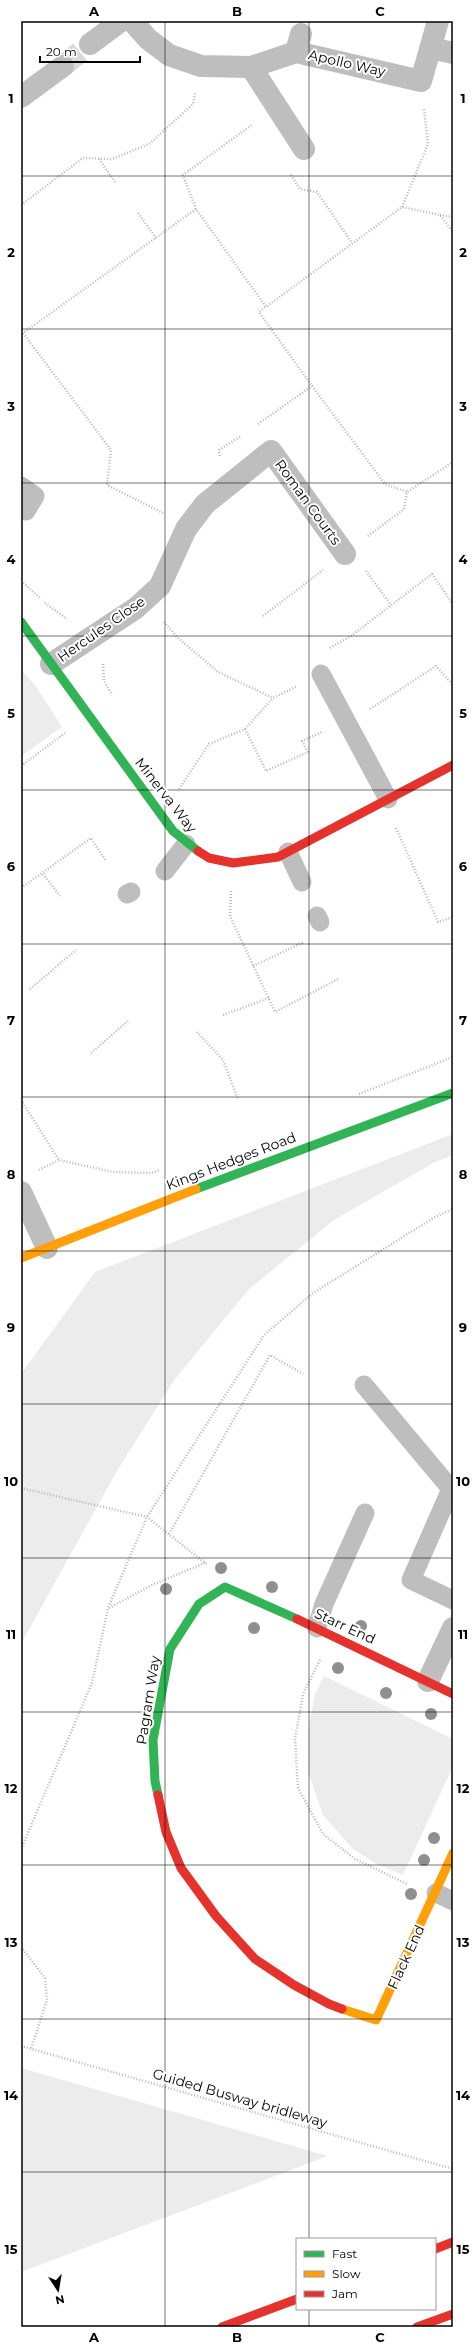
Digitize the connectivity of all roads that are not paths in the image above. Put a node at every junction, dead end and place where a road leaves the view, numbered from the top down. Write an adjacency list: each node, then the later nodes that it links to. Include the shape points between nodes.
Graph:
1 (121, 21): 4 (street)
2 (132, 21): 8 (street, Apollo Way, via 148,39 169,56 201,66)
3 (438, 21): 5 (street)
4 (90, 44)
5 (431, 48): 6 (street); 8 (street, Apollo Way, via 421,81 298,43)
6 (453, 53)
7 (63, 66): 9 (street)
8 (251, 67): 10 (street)
9 (21, 97)
10 (304, 149)
11 (271, 451): 14 (street, Roman Courts); 16 (street, Hercules Close, via 205,504 186,529 160,586 136,608)
12 (21, 486): 13 (lane, via 35,496)
13 (26, 511)
14 (345, 554)
15 (21, 622): 16 (main road, Minerva Way)
16 (51, 664): 20 (main road, Minerva Way, via 173,831)
17 (321, 674): 19 (lane)
18 (453, 765): 19 (main road, Minerva Way)
19 (388, 799): 21 (main road, Minerva Way)
20 (186, 844): 21 (main road, Minerva Way, via 204,856 224,864 254,863); 22 (lane)
21 (288, 852): 23 (lane)
22 (165, 871)
23 (302, 882)
24 (453, 1093): 26 (main road, Kings Hedges Road)
25 (21, 1192): 26 (street)
26 (47, 1248): 27 (main road, Kings Hedges Road)
27 (21, 1258)
28 (364, 1384): 31 (lane, via 451,1489 411,1580)
29 (366, 1512): 33 (lane, via 324,1604)
30 (225, 1587): 33 (main road, Starr End); 39 (main road, Pagram Way, via 199,1604 170,1649 153,1740 155,1781 166,1832 181,1868 216,1916 255,1959 329,2004)
31 (453, 1600)
32 (453, 1628): 34 (street)
33 (325, 1631): 34 (main road, Starr End)
34 (428, 1681): 35 (main road, Starr End)
35 (453, 1694)
36 (453, 1853): 37 (main road, Flack End)
37 (436, 1894): 38 (lane); 39 (main road, Flack End)
38 (453, 1901)
39 (376, 2020)
40 (453, 2242): 41 (main road)
41 (436, 2248)
42 (296, 2299): 44 (main road)
43 (453, 2314): 45 (main road)
44 (222, 2327)
45 (417, 2327)

